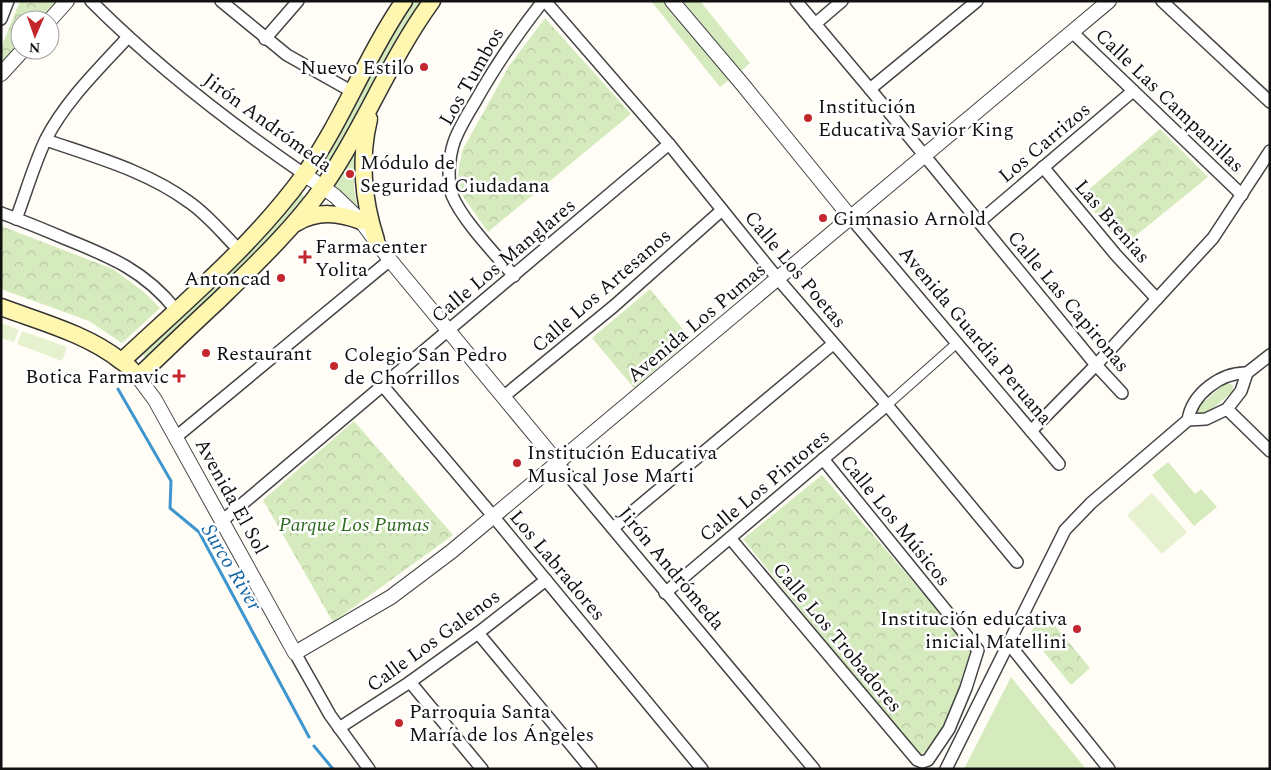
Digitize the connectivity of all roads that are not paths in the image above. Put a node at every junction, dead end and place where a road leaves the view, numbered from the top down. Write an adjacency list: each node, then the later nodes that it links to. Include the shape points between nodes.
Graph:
1 (8, 1): 14 (street)
2 (90, 1): 17 (street, Jirón Andrómeda)
3 (221, 1): 18 (street)
4 (298, 1): 18 (street)
5 (404, 1): 23 (main road)
6 (432, 1): 25 (main road, via 396,58)
7 (544, 1): 27 (street, Calle Los Poetas); 44 (street, Los Tumbos, via 506,50 478,96 458,132 450,160 450,186 455,201)
8 (672, 1): 36 (street, Avenida Guardia Peruana)
9 (796, 1): 15 (street, Calle Las Capironas)
10 (842, 1): 15 (street)
11 (976, 1): 21 (street)
12 (1108, 1): 16 (street, Avenida Los Pumas)
13 (1162, 1): 24 (street)
14 (1, 19)
15 (815, 24): 21 (street, Calle Las Capironas)
16 (1072, 32): 22 (street, Calle Las Campanillas); 29 (street, Avenida Los Pumas)
17 (128, 36): 26 (street, via 79,91); 31 (street, Jirón Andrómeda, via 231,122)
18 (265, 39): 23 (street)
19 (14, 60): 20 (street)
20 (1, 74)
21 (870, 89): 29 (street, Calle Las Capironas)
22 (1133, 91): 30 (street, Los Carrizos); 33 (street, Calle Las Campanillas)
23 (351, 92): 31 (main road)
24 (1270, 102)
25 (373, 103): 32 (main road); 41 (main road, via 365,137 363,172)
26 (46, 140): 37 (street); 42 (street, via 156,182 198,208)
27 (669, 144): 34 (street, Calle Los Poetas); 44 (street, Calle Los Manglares)
28 (1270, 151): 33 (street)
29 (924, 156): 36 (street, Avenida Los Pumas); 39 (street, Calle Las Capironas)
30 (1042, 167): 39 (street, Los Carrizos); 46 (street, Las Brenias)
31 (304, 174): 32 (street, Jirón Andrómeda); 42 (main road)
32 (322, 187): 38 (street, Jirón Andrómeda); 40 (main road)
33 (1242, 195): 46 (street, via 1214,238)
34 (722, 210): 45 (street, Calle Los Poetas); 59 (street, Calle Los Artesanos, via 614,306)
35 (1, 213): 37 (street)
36 (851, 218): 45 (street, Avenida Los Pumas); 50 (street, Avenida Guardia Peruana)
37 (16, 219): 48 (street, via 122,263 148,281)
38 (361, 221): 40 (main road, via 338,214 322,214); 41 (street, Jirón Andrómeda)
39 (978, 222): 54 (street, Calle Las Capironas)
40 (292, 225): 56 (main road, via 256,265)
41 (376, 240): 43 (street, Jirón Andrómeda)
42 (239, 250): 48 (main road)
43 (390, 260): 49 (street, Jirón Andrómeda); 64 (street)
44 (514, 276): 49 (street, Calle Los Manglares)
45 (778, 279): 51 (street, Calle Los Poetas); 67 (street, Avenida Los Pumas)
46 (1157, 299): 54 (street)
47 (1, 307): 53 (main road, Avenida El Sol, via 84,339)
48 (176, 310): 53 (main road)
49 (448, 330): 57 (street, Calle Los Manglares); 59 (street, Jirón Andrómeda)
50 (956, 343): 60 (street); 63 (street, Avenida Guardia Peruana)
51 (833, 344): 60 (street, Calle Los Poetas); 71 (street)
52 (1270, 355): 55 (street)
53 (122, 361): 56 (main road, Avenida El Sol)
54 (1096, 365): 58 (street, Calle Las Capironas); 63 (street)
55 (1247, 373): 61 (street, via 1241,391); 62 (street, via 1228,376 1208,388 1189,410)
56 (138, 377): 64 (street, Avenida El Sol)
57 (383, 386): 69 (street, Los Labradores); 70 (street, Calle Los Manglares)
58 (1122, 393)
59 (503, 397): 67 (street, Jirón Andrómeda)
60 (887, 405): 66 (street, Calle Los Pintores); 73 (street, Calle Los Poetas)
61 (1227, 409): 62 (street, via 1206,419); 65 (street)
62 (1188, 420): 77 (street, via 1091,503 1065,530)
63 (1031, 431): 68 (street, Avenida Guardia Peruana)
64 (176, 437): 70 (street, Avenida El Sol)
65 (1270, 451)
66 (823, 459): 72 (street, Calle Los Pintores); 81 (street, Calle Los Músicos, via 978,650 949,729 928,760)
67 (558, 463): 69 (street, Avenida Los Pumas); 71 (street, Jirón Andrómeda)
68 (1058, 464)
69 (493, 516): 74 (street, Los Labradores); 78 (street, Avenida Los Pumas, via 391,597)
70 (222, 521): 78 (street, Avenida El Sol)
71 (613, 528): 75 (street, Jirón Andrómeda)
72 (730, 538): 75 (street, Calle Los Pintores); 81 (street, Calle Los Trobadores)
73 (1017, 562)
74 (546, 580): 76 (street, Calle Los Galenos); 85 (street, Los Labradores)
75 (665, 592): 86 (street, Jirón Andrómeda)
76 (478, 633): 79 (street, Calle Los Galenos); 84 (street)
77 (1009, 644): 87 (street); 88 (street)
78 (295, 653): 80 (street, Avenida El Sol)
79 (410, 682): 80 (street, Calle Los Galenos); 83 (street)
80 (339, 728): 82 (street, Avenida El Sol)
81 (917, 760)
82 (369, 769)
83 (482, 769)
84 (591, 769)
85 (702, 769)
86 (814, 769)
87 (946, 769)
88 (1109, 769)

